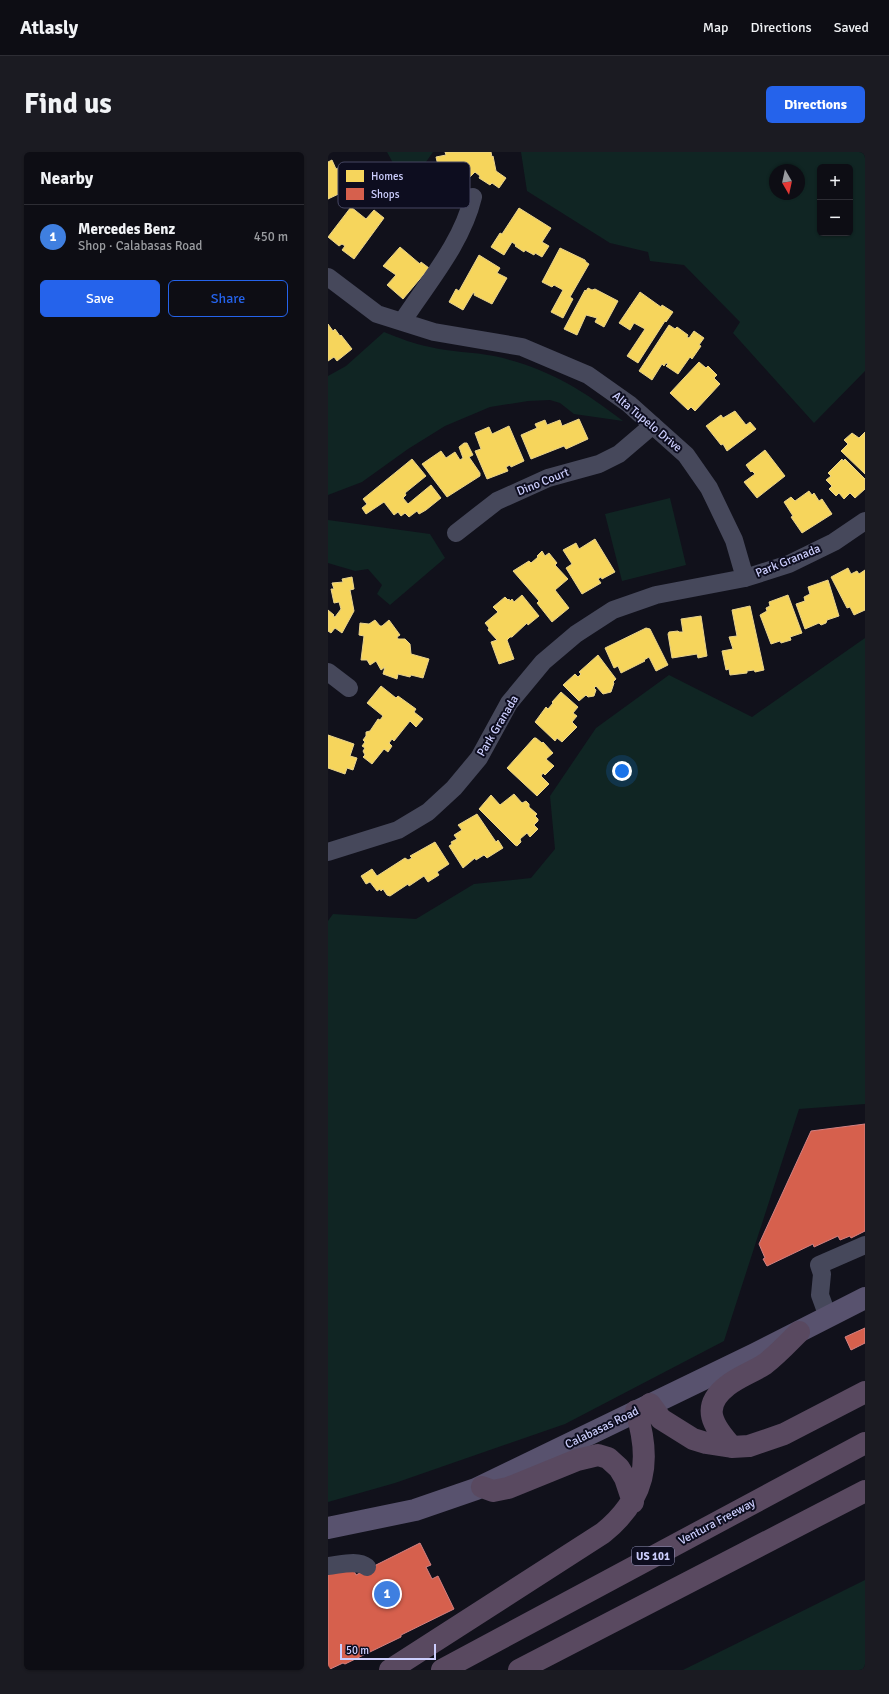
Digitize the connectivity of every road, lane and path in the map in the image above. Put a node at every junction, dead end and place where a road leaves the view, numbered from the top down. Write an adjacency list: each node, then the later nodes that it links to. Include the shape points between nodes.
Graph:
1 (472, 197): 3 (street)
2 (470, 208): 5 (street, via 458,237)
3 (470, 208)
4 (328, 277): 5 (street, Alta Tupelo Drive, via 377,314)
5 (402, 322): 6 (street, Alta Tupelo Drive, via 434,332 522,347 588,375 629,404)
6 (653, 425): 8 (street, Dino Court, via 619,454 599,464 548,478 497,502); 9 (street, Alta Tupelo Drive, via 686,455 710,488 734,540)
7 (865, 521): 9 (street, Park Granada, via 834,542 789,564)
8 (456, 533)
9 (745, 578): 12 (street, Park Granada, via 656,594 613,610 576,634 543,662 509,704 479,758 454,788 428,812 398,830)
10 (328, 672): 11 (street)
11 (349, 688)
12 (328, 852)
13 (865, 1244): 15 (street, via 819,1265 822,1274 820,1295)
14 (865, 1298): 15 (main road, Calabasas Road)
15 (828, 1317): 16 (main road, Calabasas Road)
16 (798, 1332): 18 (main road, Calabasas Road); 20 (highway, via 765,1364 727,1385 714,1399 711,1411 713,1422)
17 (865, 1392): 20 (highway, via 784,1434 749,1446)
18 (643, 1408): 20 (highway, via 693,1439); 21 (main road, Calabasas Road); 23 (highway, via 644,1465)
19 (865, 1443): 28 (highway, Ventura Freeway / US 101)
20 (732, 1447)
21 (482, 1487): 23 (highway, via 493,1491 508,1488 577,1460 598,1456 608,1458 619,1468); 24 (main road, Calabasas Road, via 415,1510)
22 (865, 1491): 29 (highway)
23 (633, 1502): 27 (highway, via 619,1520 603,1533)
24 (328, 1528)
25 (328, 1566): 26 (street, via 356,1563)
26 (367, 1567)
27 (390, 1670)
28 (442, 1670)
29 (519, 1670)

